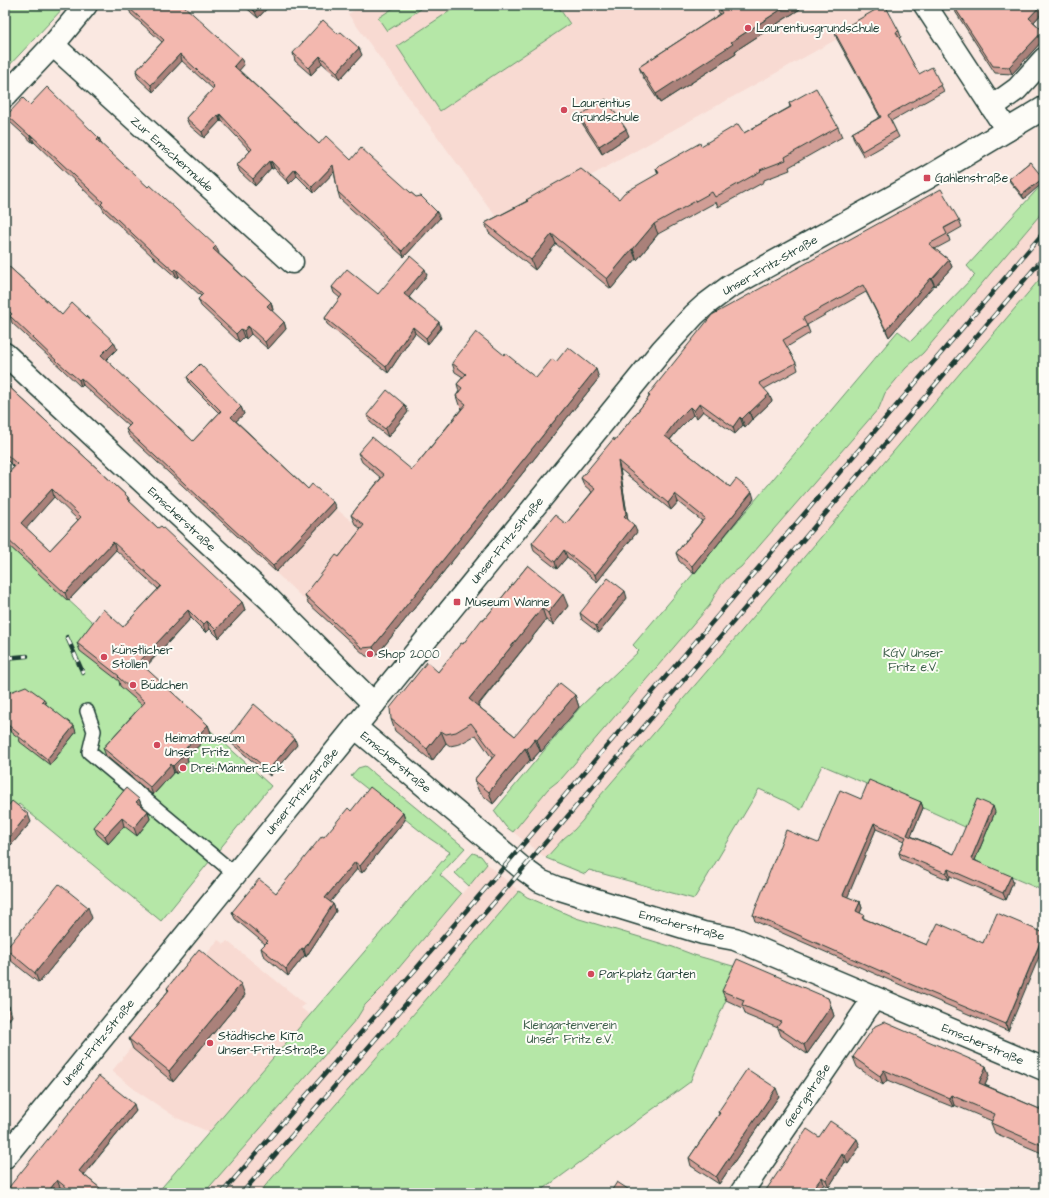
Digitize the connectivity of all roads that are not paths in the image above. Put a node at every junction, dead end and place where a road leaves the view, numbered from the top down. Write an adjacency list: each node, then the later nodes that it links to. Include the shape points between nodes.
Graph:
1 (86, 5): 3 (street)
2 (925, 5): 6 (street)
3 (52, 45): 5 (street); 9 (street, Zur Emschermulde)
4 (1044, 59): 6 (street, via 1017,89)
5 (5, 96)
6 (992, 107): 8 (street)
7 (1044, 108): 8 (street, Unser-Fritz-Straße)
8 (1007, 130): 11 (street, Unser-Fritz-Straße, via 729,287 705,305 657,356)
9 (292, 262)
10 (5, 354): 11 (street, Emscherstraße, via 269,599)
11 (374, 704): 13 (street, Unser-Fritz-Straße)
12 (87, 711): 14 (lane, via 94,731 89,752)
13 (354, 727): 14 (street, Unser-Fritz-Straße); 15 (street, Emscherstraße, via 540,881 703,933 735,939)
14 (235, 874): 17 (street, Unser-Fritz-Straße)
15 (874, 998): 16 (street, Emscherstraße); 18 (street, Georgstraße)
16 (1044, 1070)
17 (5, 1157)
18 (741, 1193)

